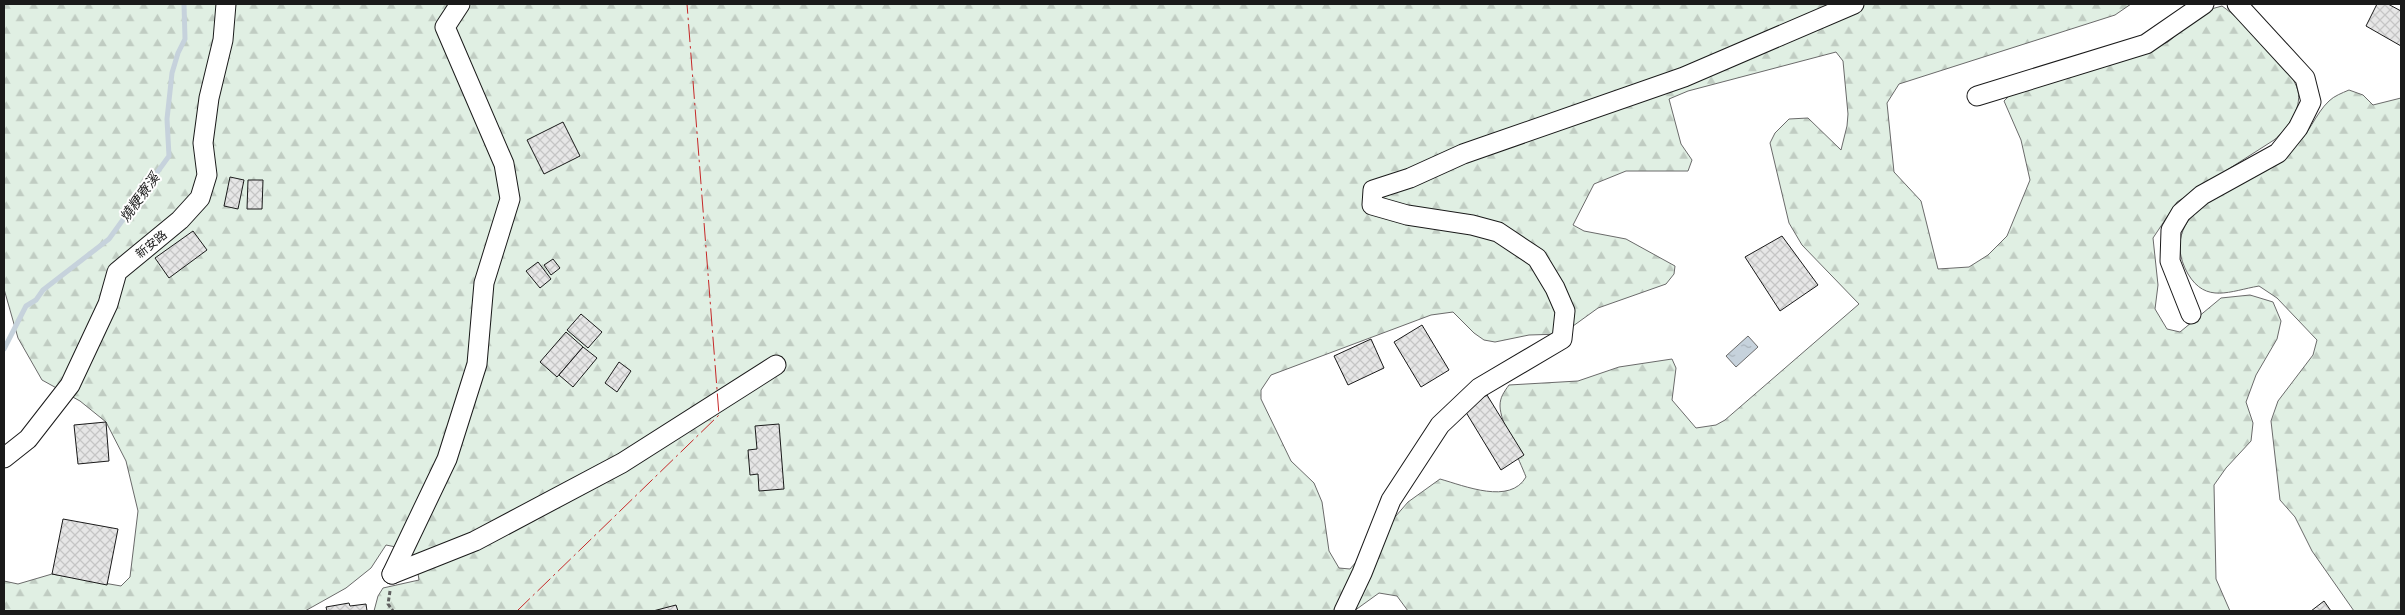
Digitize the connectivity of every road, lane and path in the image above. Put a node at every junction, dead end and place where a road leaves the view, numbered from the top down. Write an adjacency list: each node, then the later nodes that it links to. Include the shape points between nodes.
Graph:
1 (226, 4): 9 (street, 新安路, via 224,40 209,98 203,143 207,175 200,198 180,220 117,272 108,304 70,385 28,439)
2 (460, 4): 8 (street, via 445,27 504,164 510,199 484,283 477,364 447,459 392,574 475,541 622,463)
3 (1854, 4): 10 (street, via 1684,77 1464,154 1373,190 1372,205 1498,232 1537,258 1565,311 1562,339 1479,388 1440,424 1391,500)
4 (2204, 4): 6 (street, via 2146,44)
5 (2236, 4): 7 (street, via 2305,78 2310,102 2298,128 2278,153 2202,195 2181,213 2171,230 2170,261)
6 (1977, 96)
7 (2191, 314)
8 (776, 365)
9 (4, 458)
10 (1344, 611)

